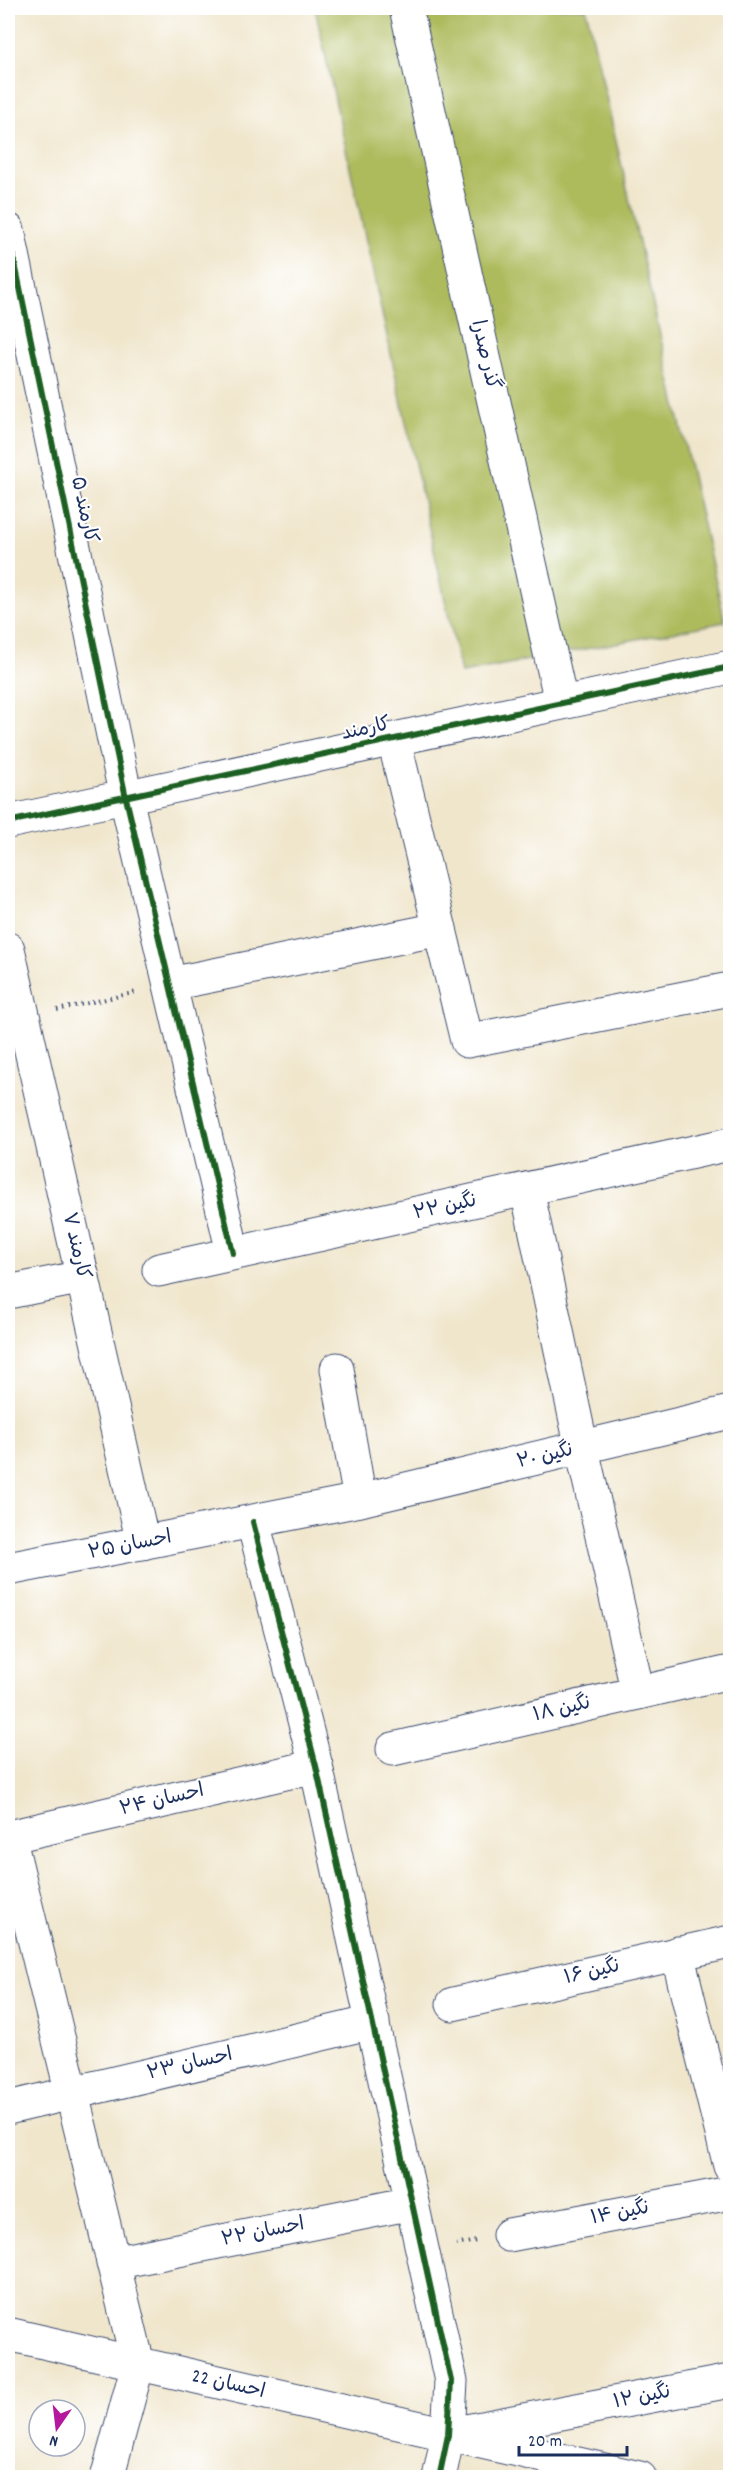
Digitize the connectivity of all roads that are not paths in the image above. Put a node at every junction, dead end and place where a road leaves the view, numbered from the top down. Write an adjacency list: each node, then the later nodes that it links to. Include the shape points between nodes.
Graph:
1 (406, 8): 5 (street, گذر صدرا)
2 (8, 230): 3 (street, کارمند ۵)
3 (21, 360): 7 (street, کارمند ۵)
4 (730, 667): 5 (street, کارمند)
5 (561, 702): 6 (street, کارمند)
6 (394, 740): 7 (street, کارمند); 9 (street)
7 (126, 798): 8 (street, کارمند); 11 (street, کارمند ۵)
8 (8, 822)
9 (440, 929): 11 (street); 12 (street, via 467,1041)
10 (8, 949): 17 (street, کارمند ۷)
11 (170, 984): 15 (street, کارمند ۵)
12 (730, 989)
13 (730, 1144): 14 (street, نگین ۲۲)
14 (527, 1190): 15 (street, نگین ۲۲); 21 (street)
15 (233, 1253): 16 (street, نگین ۲۲)
16 (159, 1270)
17 (83, 1277): 18 (street); 24 (street, کارمند ۷)
18 (8, 1292)
19 (337, 1369): 22 (street)
20 (730, 1412): 21 (street, نگین ۲۰)
21 (582, 1449): 22 (street, نگین ۲۰); 27 (street)
22 (360, 1500): 23 (street, نگین ۲۰)
23 (253, 1522): 24 (street, احسان ۲۵); 29 (street)
24 (143, 1543): 25 (street, احسان ۲۵)
25 (8, 1569)
26 (730, 1672): 27 (street, نگین ۱۸)
27 (638, 1693): 28 (street, نگین ۱۸)
28 (393, 1749)
29 (316, 1766): 30 (street, احسان ۲۴); 34 (street)
30 (8, 1837): 35 (street)
31 (730, 1942): 32 (street, نگین ۱۶)
32 (677, 1953): 33 (street, نگین ۱۶); 37 (street)
33 (453, 2004)
34 (373, 2022): 35 (street, احسان ۲۳); 39 (street)
35 (72, 2094): 36 (street, احسان ۲۳); 41 (street)
36 (8, 2108)
37 (730, 2166)
38 (730, 2193): 40 (street, نگین ۱۴)
39 (412, 2203): 41 (street, احسان ۲۲); 45 (street, via 451,2381)
40 (509, 2235)
41 (113, 2263): 43 (street)
42 (8, 2334): 43 (street, احسان 22)
43 (138, 2364): 45 (street, احسان 22); 47 (street)
44 (730, 2381): 45 (street, نگین ۱۲)
45 (448, 2434): 46 (street, احسان 22); 48 (street)
46 (639, 2477)
47 (107, 2478)
48 (439, 2478)

